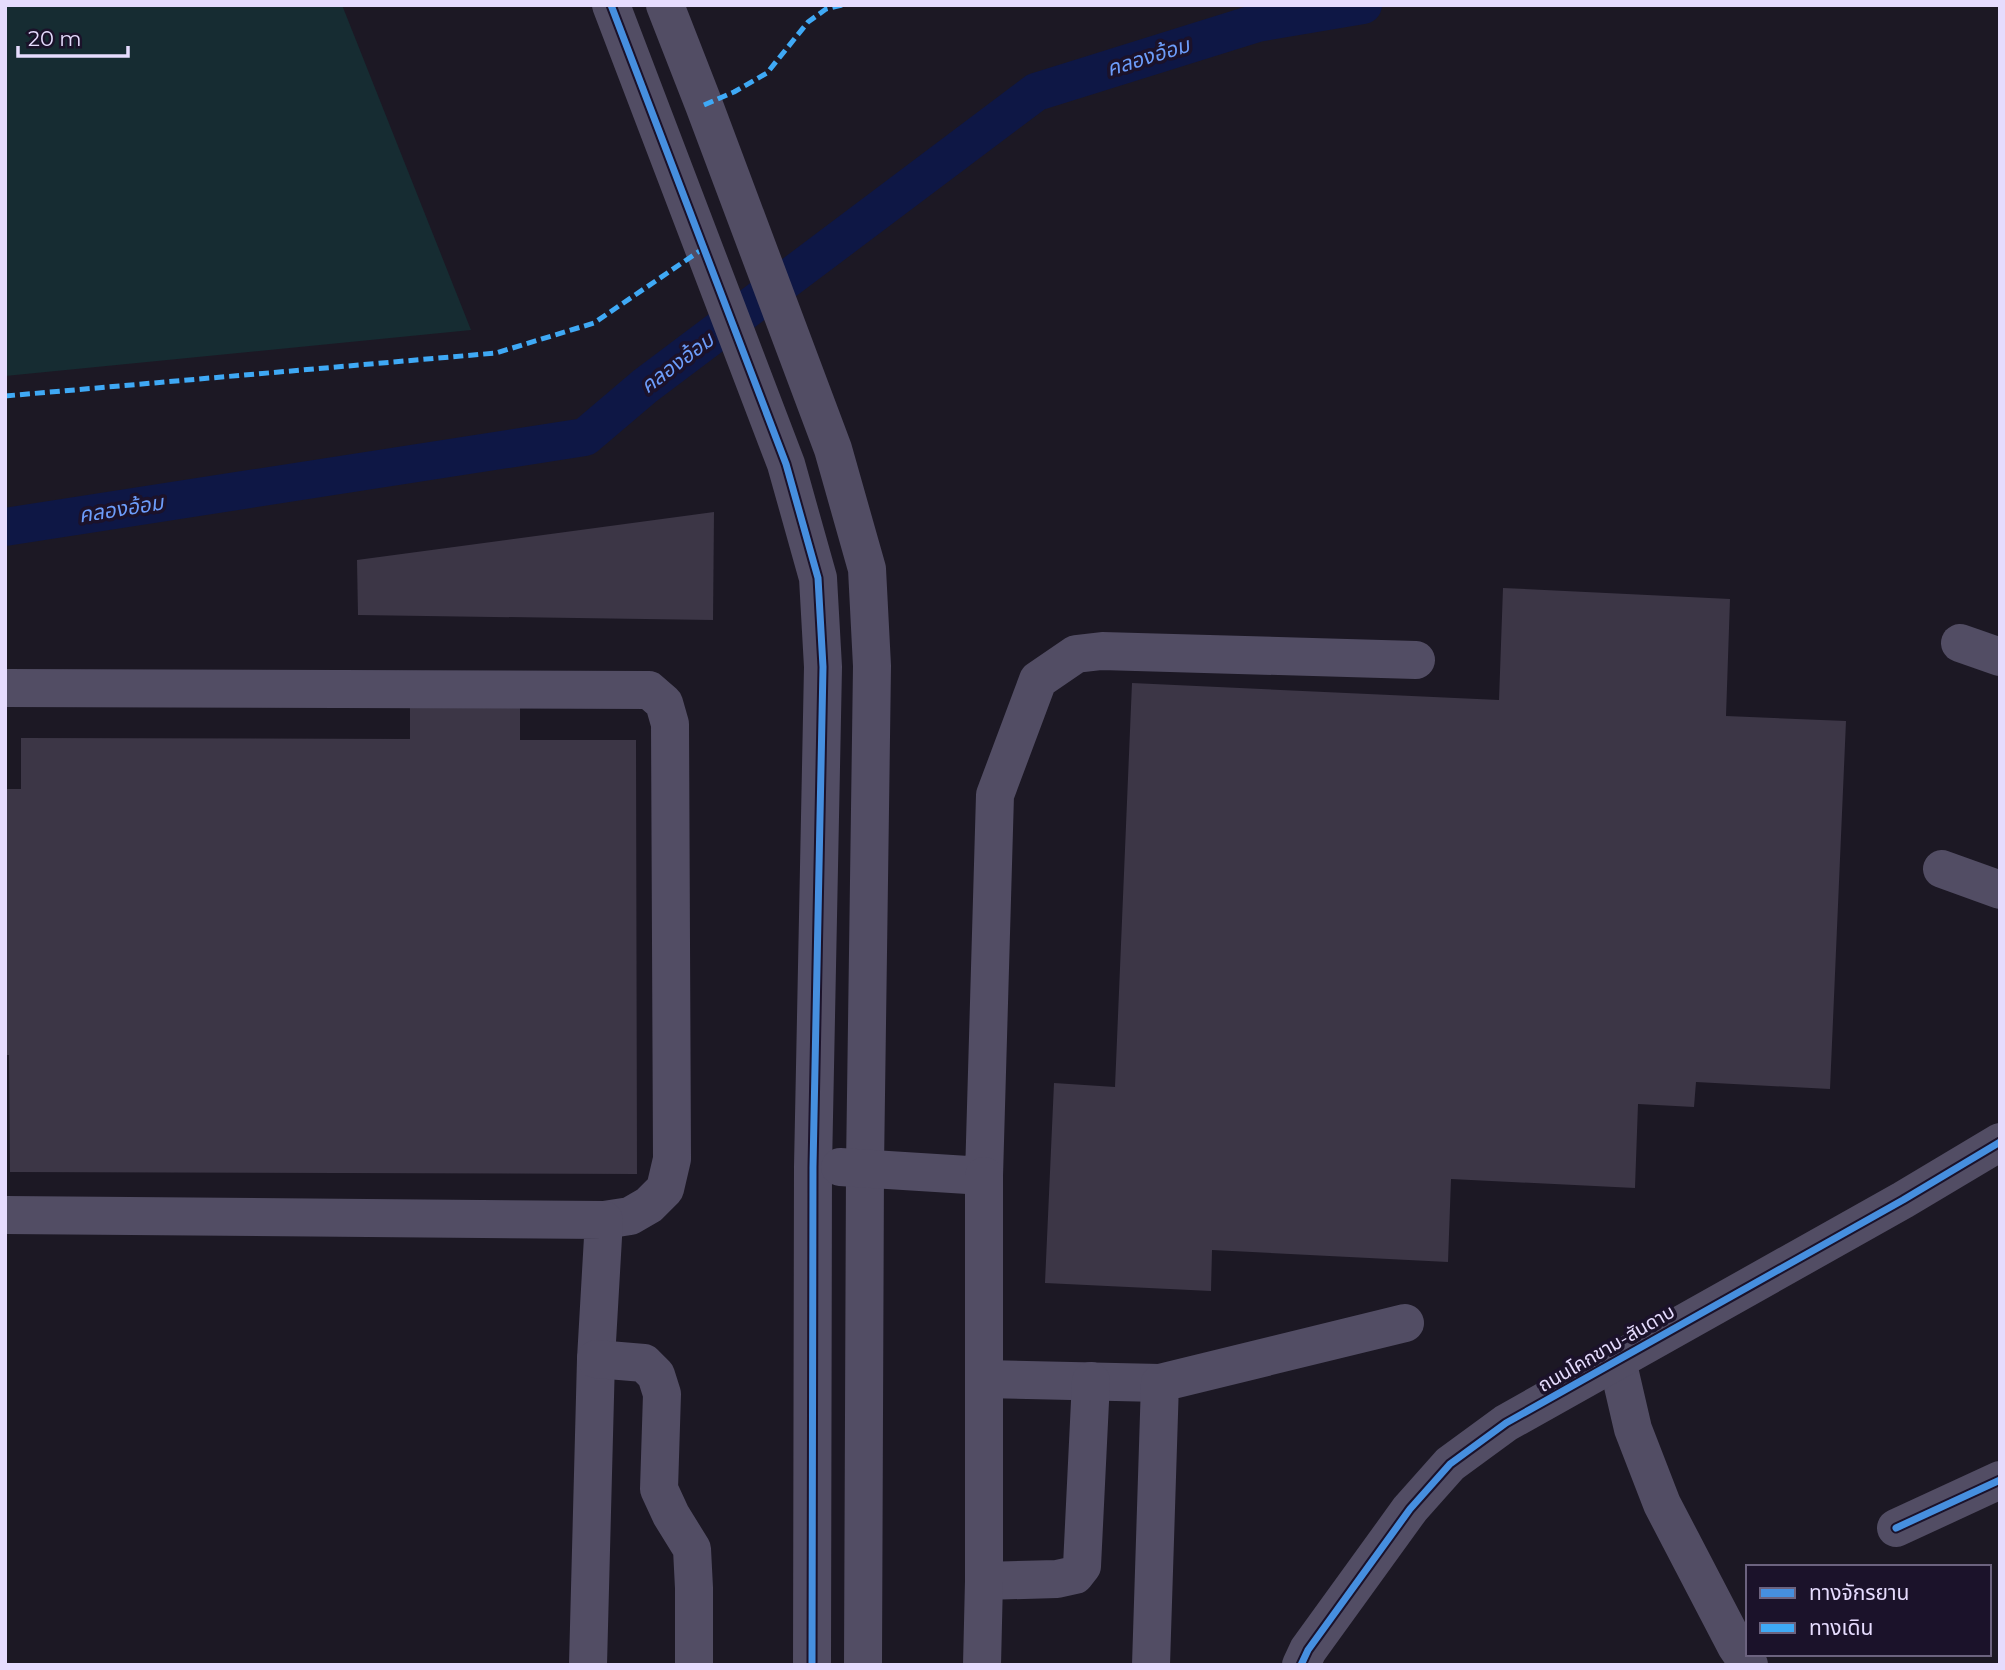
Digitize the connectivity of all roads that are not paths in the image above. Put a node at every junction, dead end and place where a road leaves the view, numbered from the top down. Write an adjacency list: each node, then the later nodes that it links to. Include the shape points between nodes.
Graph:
1 (611, 5): 10 (street, via 786,464 818,578 823,667)
2 (665, 5): 11 (street, via 833,449 867,569 872,666)
3 (1960, 643): 4 (street)
4 (2000, 657)
5 (1416, 660): 12 (street, via 1102,651 1076,654 1038,680 995,795)
6 (5, 688): 14 (street, via 649,690 664,704 670,724 672,1159 664,1189 649,1205 630,1216)
7 (1942, 869): 8 (street)
8 (2000, 890)
9 (1998, 1149): 17 (street, ถนนโคกขาม-สันดาบ)
10 (813, 1167): 11 (street); 26 (street)
11 (865, 1167): 12 (street); 27 (street)
12 (984, 1175): 18 (street)
13 (5, 1215): 14 (street)
14 (604, 1220): 16 (street)
15 (1405, 1323): 20 (street)
16 (596, 1359): 24 (street); 25 (street, via 644,1363 656,1375 662,1394 659,1489 692,1549)
17 (1616, 1360): 30 (street, ถนนโคกขาม-สันดาบ, via 1506,1423 1450,1464 1410,1509); 31 (street, via 1633,1429 1662,1504)
18 (984, 1379): 19 (street); 23 (street)
19 (1091, 1381): 20 (street); 23 (street, via 1082,1566 1074,1575 1057,1579)
20 (1160, 1383): 29 (street)
21 (2000, 1480): 22 (street)
22 (1896, 1528)
23 (984, 1581): 28 (street)
24 (587, 1665)
25 (694, 1665)
26 (812, 1665)
27 (863, 1665)
28 (982, 1665)
29 (1151, 1665)
30 (1301, 1665)
31 (1749, 1665)

